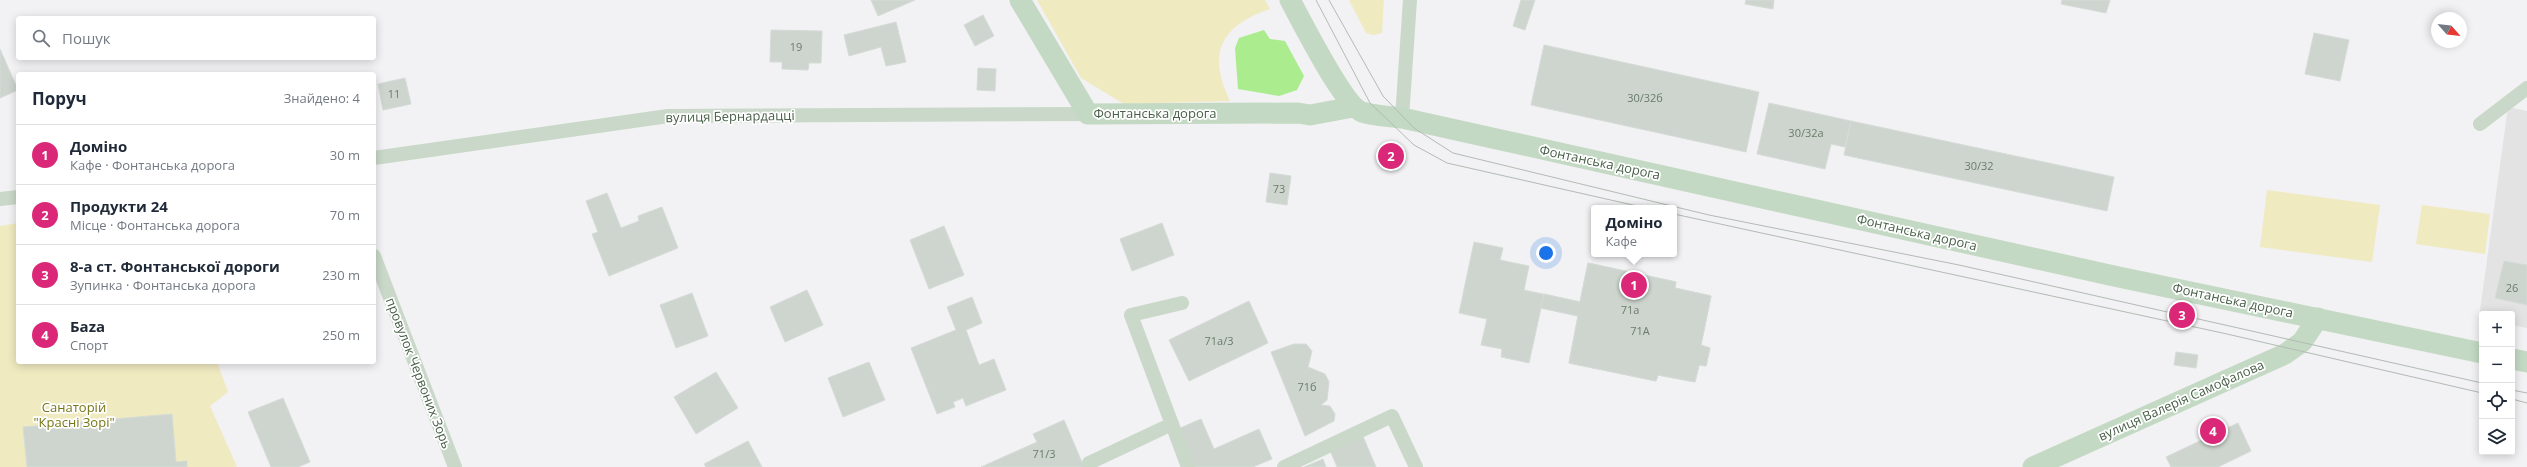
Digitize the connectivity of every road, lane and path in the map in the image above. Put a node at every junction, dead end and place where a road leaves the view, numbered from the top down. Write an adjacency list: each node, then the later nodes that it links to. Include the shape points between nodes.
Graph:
1 (1020, 0): 6 (main road, Фонтанська дорога)
2 (1290, 0): 5 (main road)
3 (1410, 0): 7 (street)
4 (2527, 88): 8 (street)
5 (1353, 107): 6 (main road, Фонтанська дорога, via 1310,115); 7 (main road, Фонтанська дорога, via 1362,112)
6 (1088, 114): 9 (street, вулиця Бернардацці, via 668,116)
7 (1402, 118): 14 (main road, Фонтанська дорога, via 2114,276)
8 (2480, 124)
9 (376, 158)
10 (16, 197): 11 (street)
11 (0, 199)
12 (376, 261): 20 (street, провулок Червоних Зорь)
13 (1182, 303): 18 (street, via 1131,315)
14 (2318, 318): 15 (main road, Фонтанська дорога); 24 (main road, вулиця Валерія Самофалова, via 2302,342 2285,354)
15 (2479, 352)
16 (2515, 360): 17 (main road)
17 (2527, 362)
18 (1172, 424): 19 (street); 21 (street)
19 (1089, 463)
20 (455, 467)
21 (1188, 467)
22 (1284, 467): 23 (street, via 1392,416)
23 (1416, 467)
24 (2032, 467)

